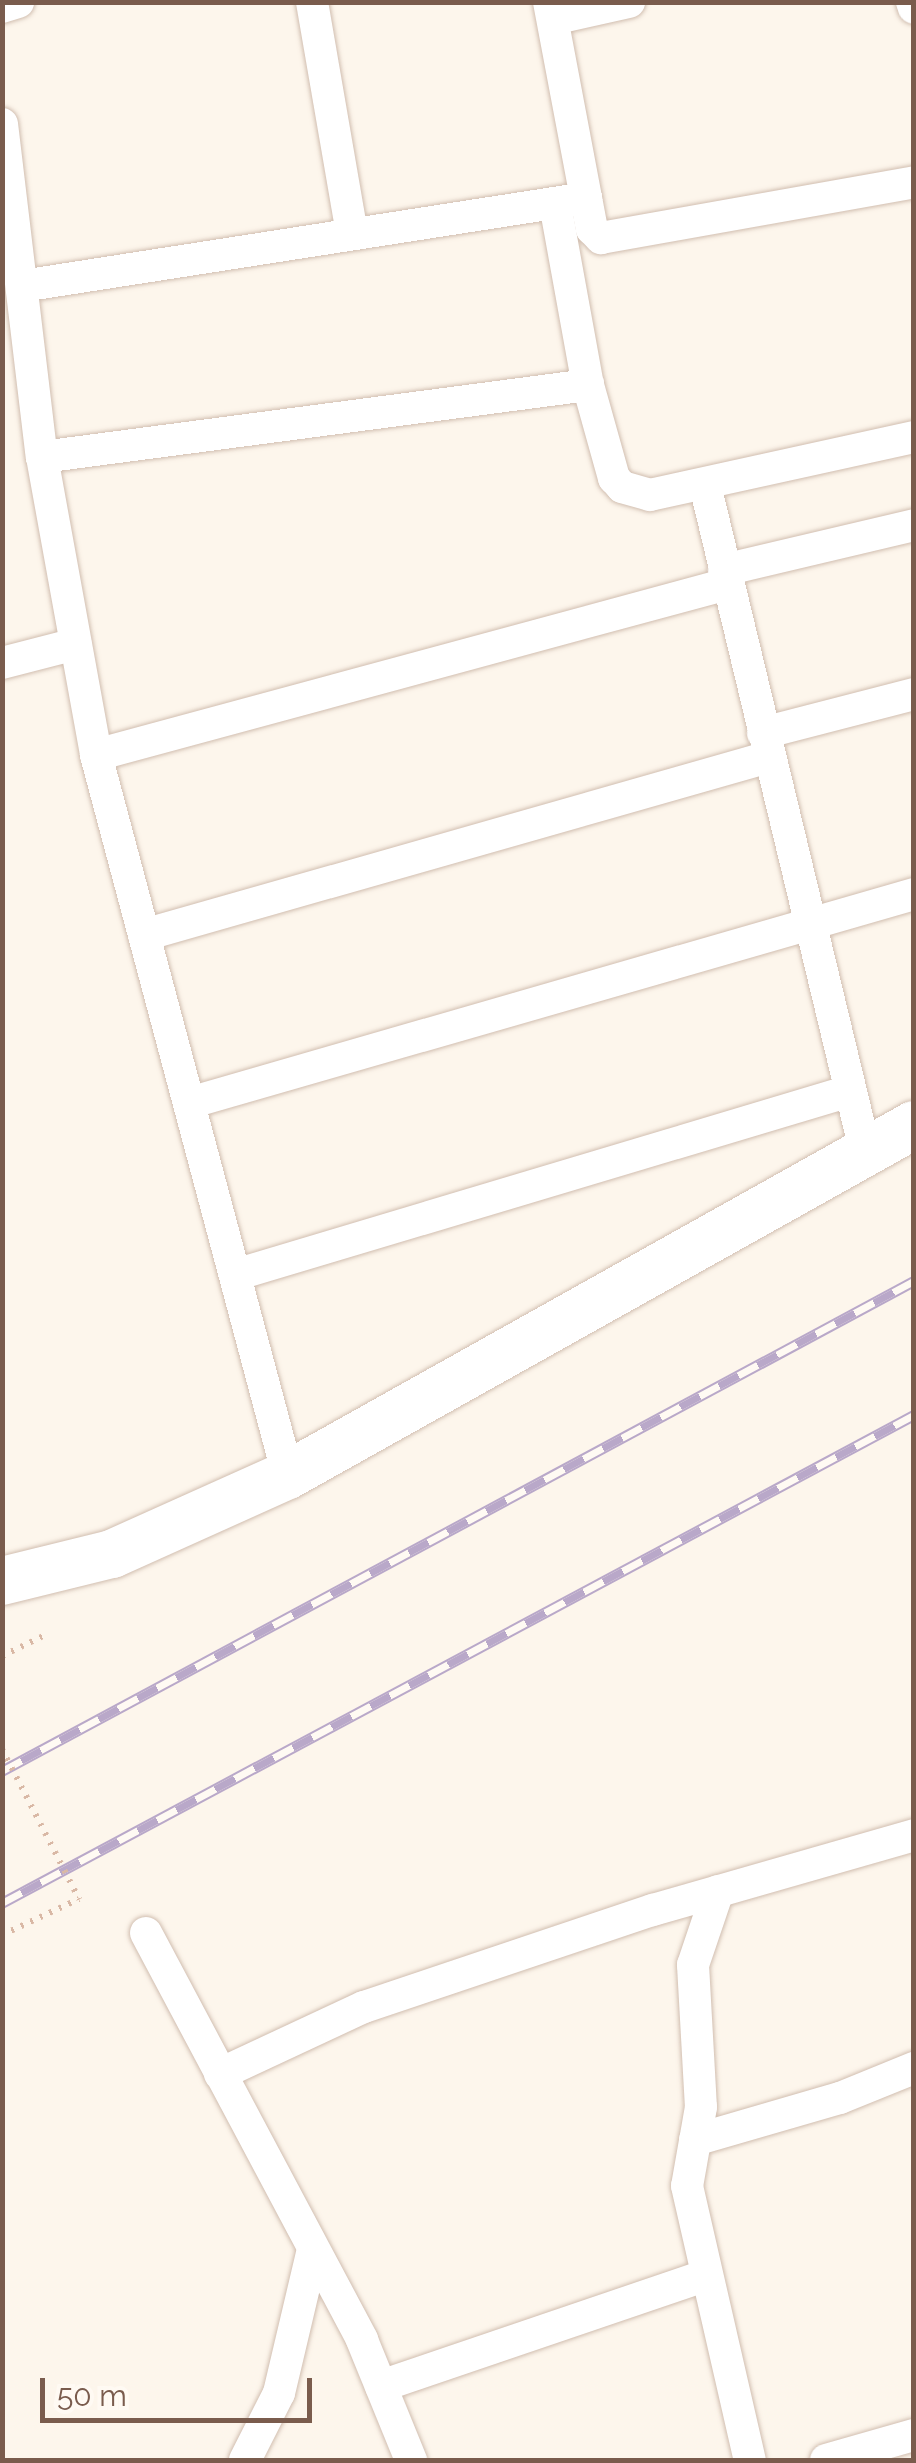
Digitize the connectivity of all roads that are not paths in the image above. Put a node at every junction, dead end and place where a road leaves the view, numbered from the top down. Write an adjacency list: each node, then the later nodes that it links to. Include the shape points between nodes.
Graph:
1 (18, 2): 4 (street)
2 (312, 2): 9 (street)
3 (629, 2): 5 (street)
4 (2, 7)
5 (551, 11): 8 (street)
6 (2, 124): 10 (street)
7 (914, 182): 8 (street, via 614,240 592,228)
8 (570, 201): 9 (street); 11 (street)
9 (352, 233): 10 (street)
10 (22, 286): 13 (street)
11 (588, 385): 13 (street); 14 (street, via 622,487 650,494)
12 (914, 436): 14 (street)
13 (42, 457): 17 (street)
14 (706, 485): 16 (street)
15 (914, 526): 16 (street)
16 (725, 577): 20 (street); 21 (street)
17 (76, 644): 18 (street); 21 (street)
18 (2, 663)
19 (914, 694): 20 (street)
20 (766, 745): 23 (street); 24 (street)
21 (96, 755): 24 (street)
22 (914, 894): 23 (street)
23 (809, 920): 25 (street); 26 (street)
24 (144, 935): 26 (street)
25 (850, 1091): 28 (street); 29 (street)
26 (189, 1104): 29 (street)
27 (914, 1126): 28 (street)
28 (865, 1150): 30 (street)
29 (235, 1275): 30 (street)
30 (288, 1475): 31 (street, via 112,1554)
31 (2, 1581)
32 (914, 1835): 33 (street)
33 (718, 1891): 36 (street, via 364,2007); 37 (street, via 693,1965 700,2107)
34 (146, 1934): 36 (street)
35 (914, 2068): 37 (street, via 840,2098)
36 (220, 2074): 38 (street)
37 (695, 2140): 39 (street, via 687,2169 688,2210)
38 (313, 2249): 40 (street); 42 (street, via 279,2393)
39 (705, 2276): 40 (street); 44 (street)
40 (381, 2386): 43 (street)
41 (914, 2435): 45 (street)
42 (244, 2460)
43 (411, 2460)
44 (750, 2460)
45 (826, 2460)

